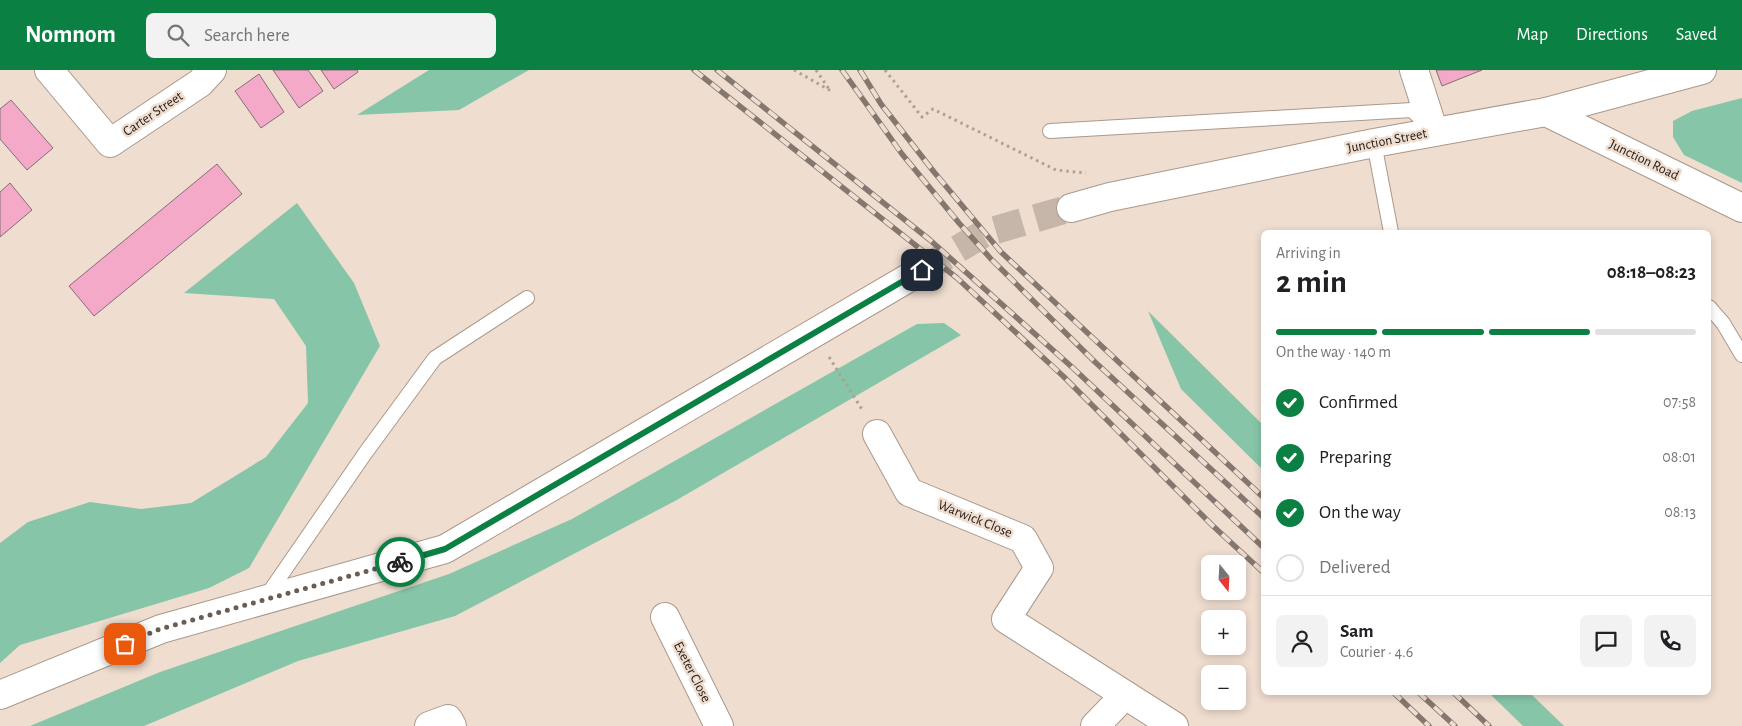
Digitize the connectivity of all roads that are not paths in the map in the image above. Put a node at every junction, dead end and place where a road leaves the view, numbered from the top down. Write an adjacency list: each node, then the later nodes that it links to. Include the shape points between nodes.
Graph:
1 (49, 70): 4 (street, Carter Street, via 110,143)
2 (1414, 70): 7 (street)
3 (1702, 70): 5 (street, Junction Street)
4 (206, 76)
5 (1546, 112): 7 (street, Junction Street); 10 (street, Junction Road)
6 (1050, 131): 7 (lane, via 1412,110)
7 (1434, 132): 8 (street, Junction Street)
8 (1374, 143): 9 (street, Junction Street, via 1110,197); 11 (lane)
9 (1071, 208)
10 (1742, 208)
11 (1391, 230)
12 (922, 270): 17 (street, via 445,549)
13 (528, 298): 17 (lane, via 435,358)
14 (1711, 310): 15 (lane, via 1723,323)
15 (1742, 355)
16 (877, 434): 20 (street, Warwick Close, via 909,492 1023,539 1039,568 1006,618)
17 (264, 600): 19 (street, via 160,629)
18 (665, 617): 23 (street, Exeter Close)
19 (0, 695)
20 (1126, 695): 24 (street); 25 (street, Warwick Close)
21 (429, 726): 22 (street, via 448,719)
22 (452, 726)
23 (719, 726)
24 (1095, 726)
25 (1174, 726)

